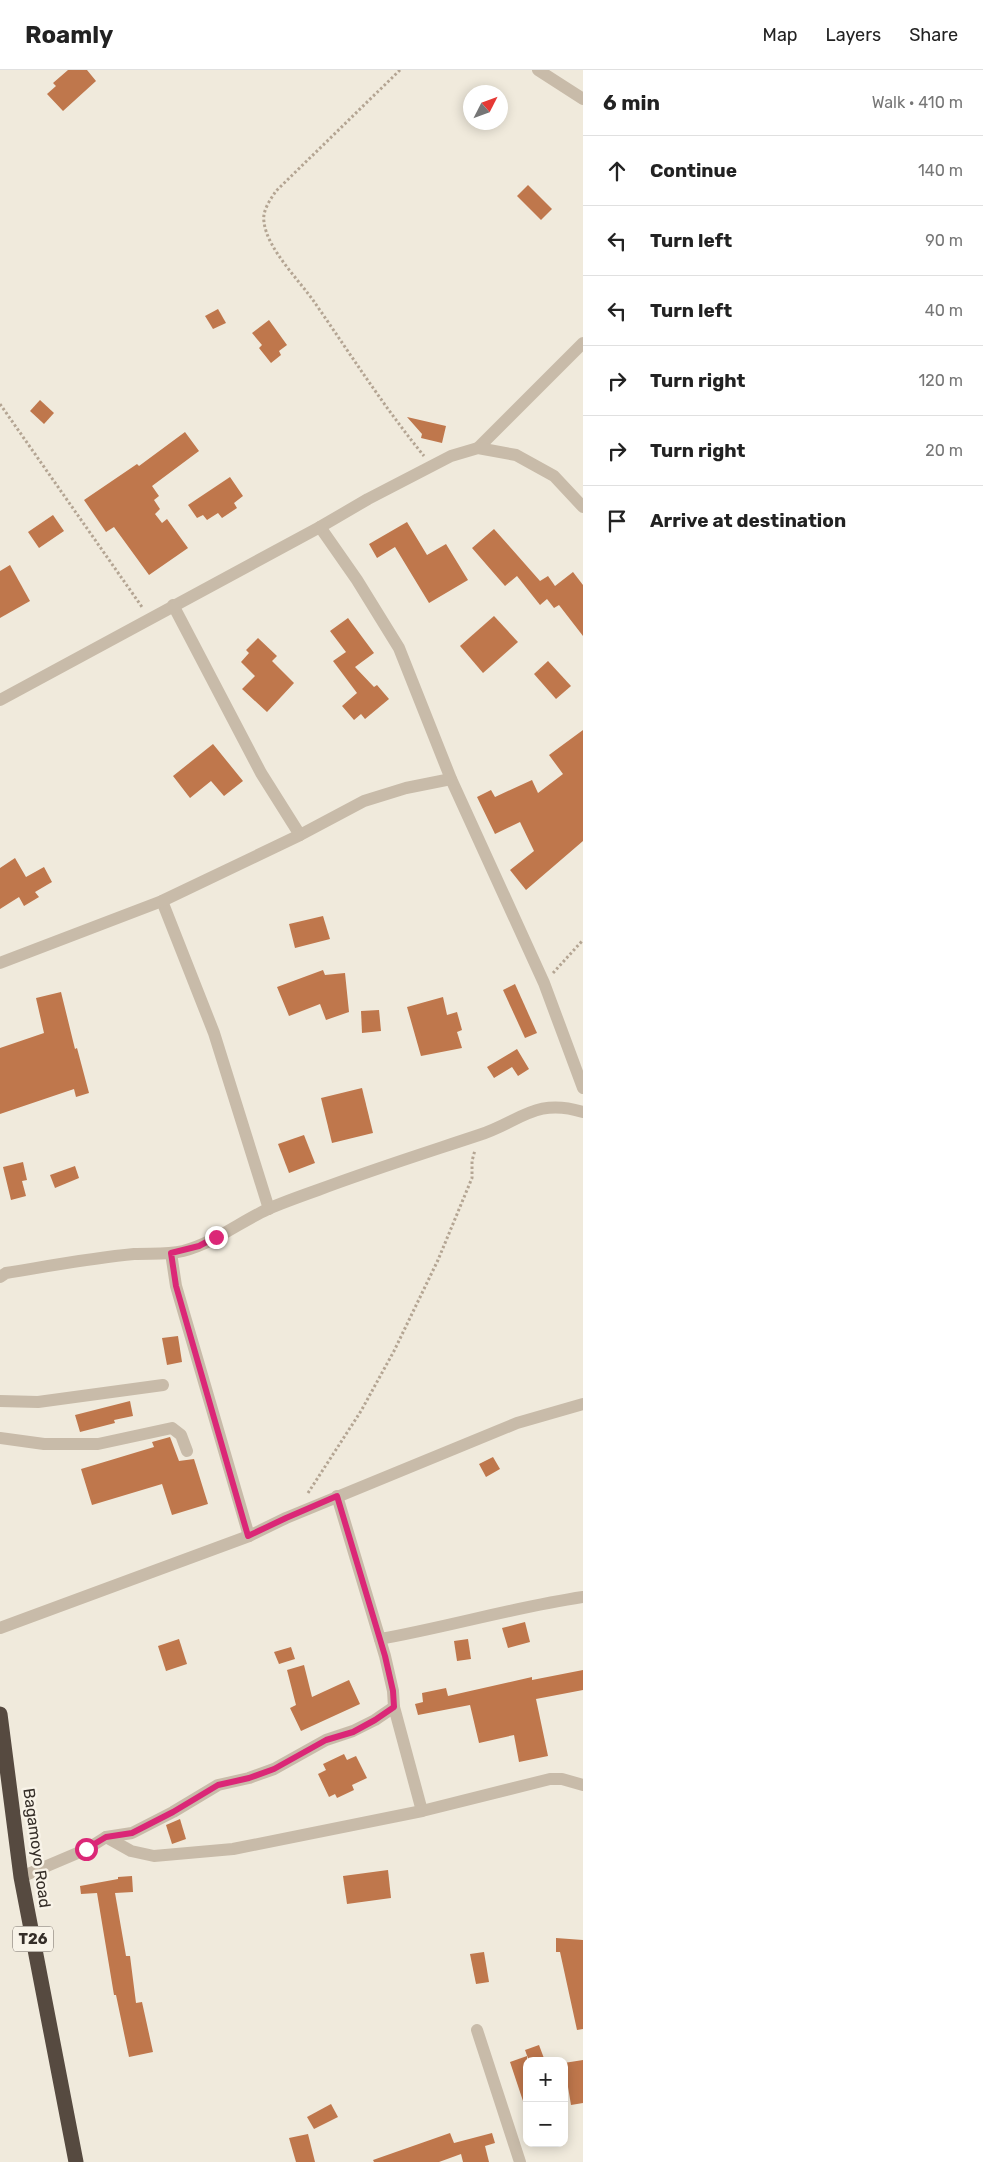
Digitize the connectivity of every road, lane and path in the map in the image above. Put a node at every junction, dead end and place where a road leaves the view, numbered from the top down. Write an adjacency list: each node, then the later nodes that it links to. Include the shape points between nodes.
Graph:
1 (400, 70): 7 (path, via 276,191 267,205 264,222 270,242 315,302 390,414)
2 (538, 70): 3 (street)
3 (583, 99)
4 (583, 343): 6 (street)
5 (0, 404): 11 (path)
6 (478, 448): 7 (street); 8 (street, via 516,455 554,476)
7 (432, 466): 9 (street)
8 (583, 507)
9 (320, 527): 10 (street); 13 (street, via 400,648)
10 (173, 606): 11 (street); 14 (street, via 261,773)
11 (149, 618): 12 (street)
12 (0, 700)
13 (451, 779): 14 (street, via 364,801); 18 (street)
14 (300, 835): 15 (street)
15 (162, 900): 17 (street); 22 (street, via 214,1033)
16 (583, 940): 18 (path)
17 (0, 964)
18 (544, 983): 19 (street)
19 (583, 1088)
20 (583, 1112): 21 (street, via 568,1108 540,1109)
21 (483, 1134): 22 (street, via 381,1166); 31 (path, via 472,1161 472,1178 414,1309 361,1411 319,1473)
22 (269, 1209): 23 (street, via 199,1246)
23 (171, 1253): 24 (street, via 134,1254 59,1264 6,1273); 32 (street, via 176,1286)
24 (0, 1278)
25 (163, 1385): 26 (street, via 38,1402)
26 (0, 1401)
27 (583, 1404): 30 (street, via 517,1423)
28 (0, 1438): 29 (street, via 44,1444 98,1444 172,1428 181,1435)
29 (187, 1451)
30 (337, 1496): 31 (street); 35 (street)
31 (300, 1512): 32 (street)
32 (248, 1536): 34 (street)
33 (583, 1597): 35 (street)
34 (0, 1628)
35 (380, 1639): 36 (street)
36 (394, 1707): 40 (street); 41 (street, via 353,1732 326,1740 274,1769 218,1785 132,1833)
37 (0, 1714): 38 (highway, Bagamoyo Road / T26)
38 (2, 1732): 42 (highway, Bagamoyo Road / T26)
39 (583, 1785): 40 (street, via 550,1779)
40 (422, 1811): 41 (street, via 232,1849 154,1856 131,1851)
41 (106, 1837): 42 (street, via 86,1849)
42 (21, 1876): 44 (highway, Bagamoyo Road / T26)
43 (477, 2030): 45 (street)
44 (76, 2162)
45 (520, 2162)

